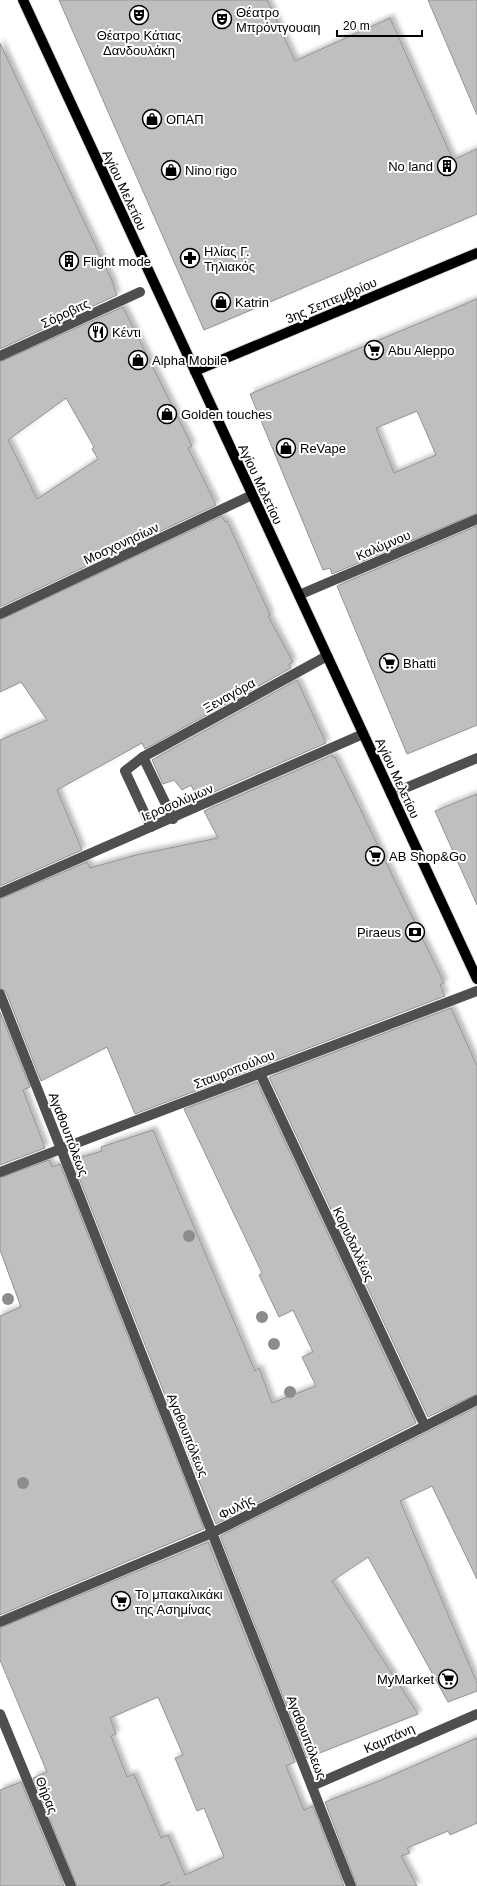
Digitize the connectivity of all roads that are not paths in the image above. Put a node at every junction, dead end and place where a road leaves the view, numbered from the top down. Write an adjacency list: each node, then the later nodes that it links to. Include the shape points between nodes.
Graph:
1 (23, 0): 5 (main road, Αγίου Μελετίου)
2 (477, 253): 5 (main road, 3ης Σεπτεμβρίου)
3 (140, 292): 4 (street, Σόροβιτς)
4 (0, 356)
5 (195, 371): 6 (main road, Αγίου Μελετίου)
6 (252, 495): 8 (main road, Αγίου Μελετίου); 9 (street, Μοσχονησίων)
7 (477, 519): 8 (street, Καλύμνου)
8 (299, 594): 10 (main road, Αγίου Μελετίου)
9 (0, 614)
10 (327, 656): 11 (main road, Αγίου Μελετίου); 12 (street, Ξεναγόρα)
11 (363, 734): 14 (main road, Αγίου Μελετίου); 15 (street, Ιεροσολύμων)
12 (144, 757): 15 (street); 16 (street, Ξεναγόρα, via 125,771)
13 (477, 758): 14 (street)
14 (391, 794): 18 (main road, Αγίου Μελετίου)
15 (173, 818): 16 (street, Ιεροσολύμων)
16 (151, 827): 17 (street, Ιεροσολύμων)
17 (0, 893)
18 (477, 979)
19 (477, 991): 21 (street, Σταυροπούλου)
20 (0, 994): 22 (street, Αγαθουπόλεως)
21 (260, 1073): 22 (street, Σταυροπούλου); 25 (street, Κορυδαλλέως)
22 (61, 1149): 23 (street, Σταυροπούλου); 26 (street, Αγαθουπόλεως)
23 (0, 1172)
24 (477, 1400): 25 (street, Φυλής)
25 (425, 1426): 26 (street, Φυλής)
26 (212, 1533): 27 (street, Φυλής); 30 (street, Αγαθουπόλεως)
27 (0, 1622)
28 (0, 1714): 31 (street, Θήρας)
29 (477, 1714): 30 (street, Καμπάνη)
30 (312, 1786): 32 (street, Αγαθουπόλεως)
31 (71, 1886)
32 (351, 1886)

